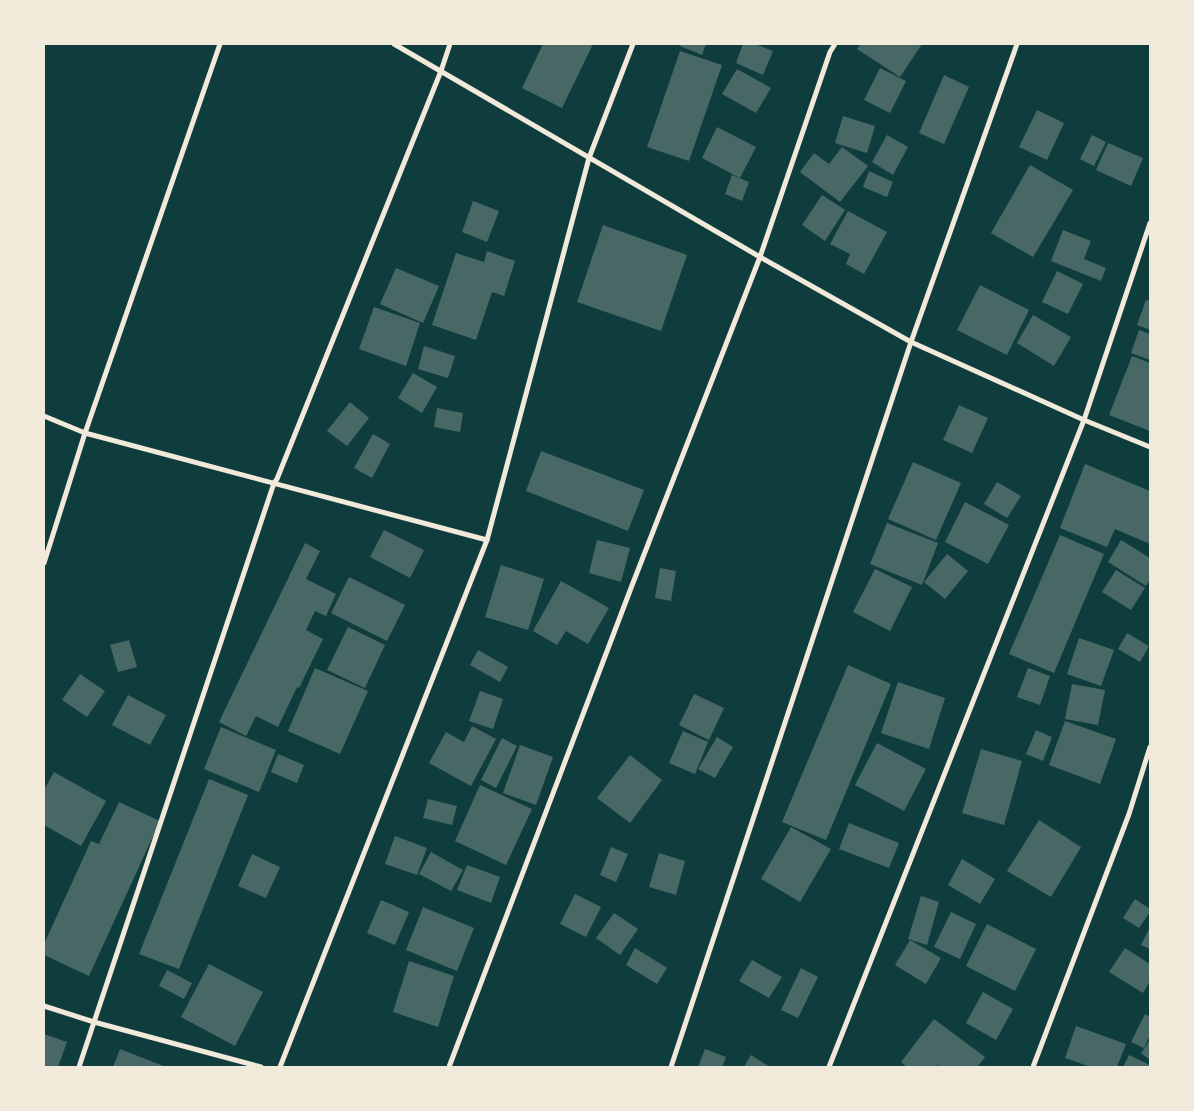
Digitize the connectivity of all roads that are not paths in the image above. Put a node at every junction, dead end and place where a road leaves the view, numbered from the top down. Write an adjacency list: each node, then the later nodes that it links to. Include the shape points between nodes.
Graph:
1 (220, 44): 14 (street)
2 (394, 44): 7 (street)
3 (450, 44): 7 (street)
4 (633, 44): 8 (street)
5 (835, 44): 10 (street)
6 (1017, 44): 11 (street)
7 (441, 71): 8 (street); 16 (street)
8 (590, 158): 10 (street); 17 (street)
9 (1150, 222): 13 (street)
10 (760, 257): 11 (street); 25 (street)
11 (911, 342): 13 (street); 26 (street)
12 (44, 416): 14 (street)
13 (1084, 420): 15 (street); 27 (street)
14 (85, 433): 16 (street); 18 (street)
15 (1150, 447)
16 (274, 483): 17 (street); 21 (street)
17 (486, 540): 24 (street)
18 (44, 563)
19 (1150, 747): 28 (street, via 1129,814)
20 (44, 1006): 21 (street)
21 (94, 1022): 22 (street); 23 (street)
22 (79, 1067)
23 (261, 1067)
24 (280, 1067)
25 (449, 1067)
26 (671, 1067)
27 (829, 1067)
28 (1033, 1067)

